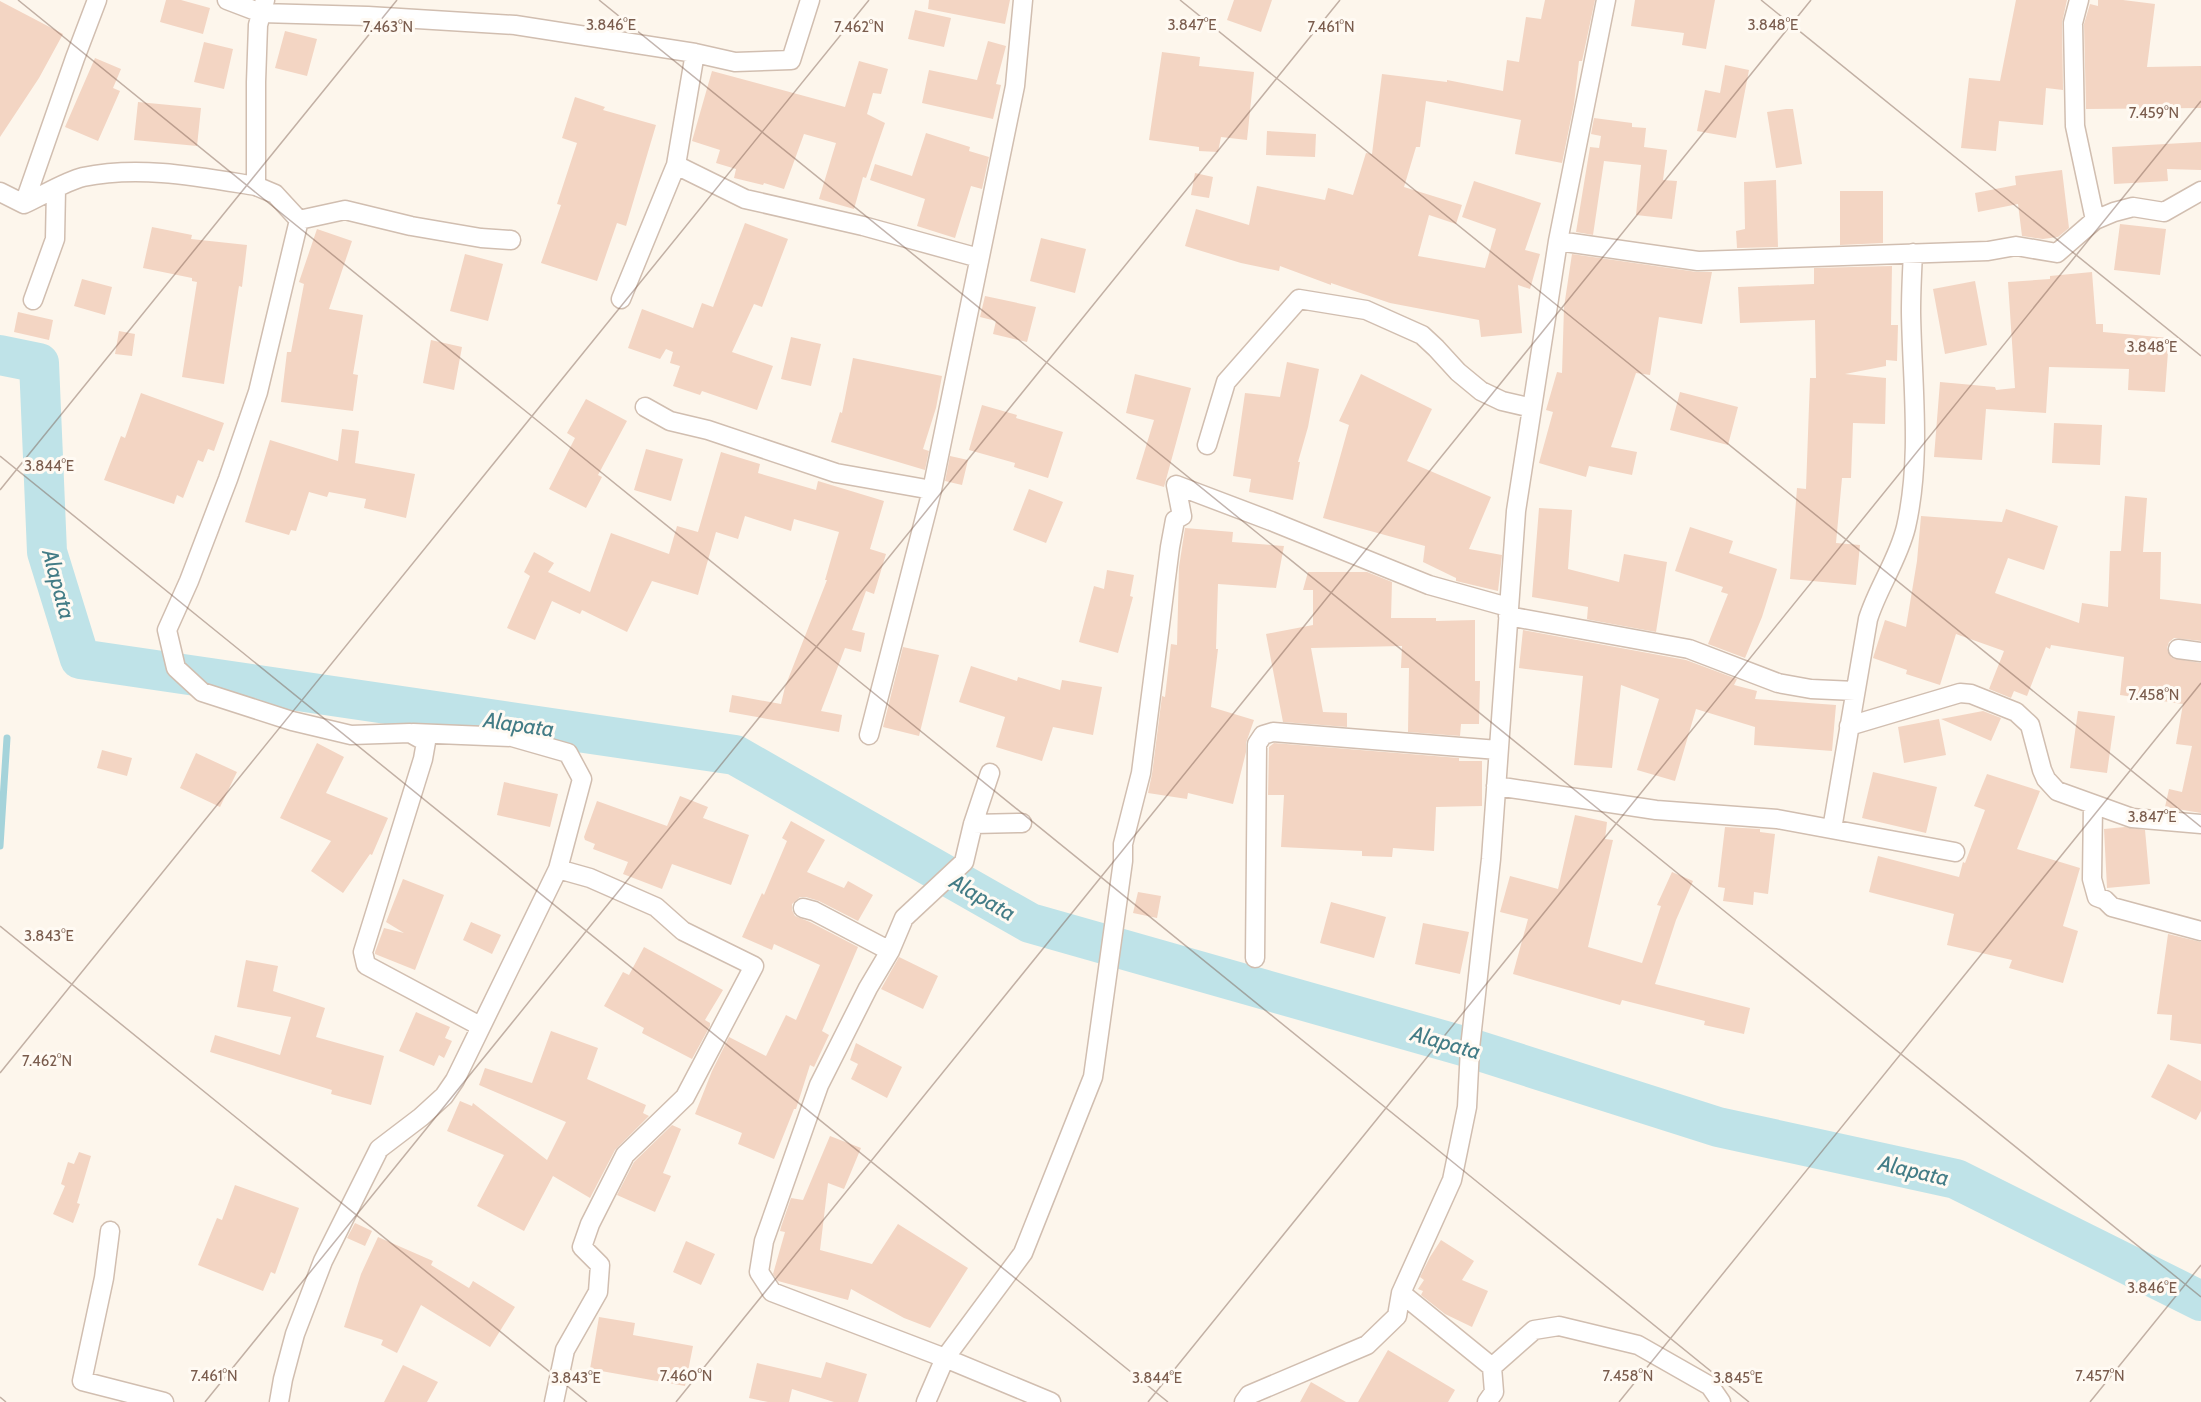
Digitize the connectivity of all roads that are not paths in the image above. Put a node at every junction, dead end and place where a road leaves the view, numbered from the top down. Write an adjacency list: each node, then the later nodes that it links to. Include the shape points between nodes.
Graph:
1 (97, 0): 14 (street)
2 (227, 0): 7 (street)
3 (810, 0): 8 (street, via 791,60 735,62)
4 (1023, 0): 20 (street, via 1015,86)
5 (1606, 0): 18 (street)
6 (2079, 0): 16 (street, via 2073,23 2074,126)
7 (263, 7): 8 (street, via 515,25); 10 (street, via 258,25)
8 (695, 53): 9 (street)
9 (676, 165): 20 (street, via 745,199); 21 (street)
10 (256, 186): 11 (street, via 178,173 81,177); 15 (street, via 275,194)
11 (56, 189): 14 (street); 22 (street, via 55,239)
12 (2201, 191): 16 (street, via 2164,212 2133,207)
13 (0, 192): 14 (street)
14 (24, 204)
15 (299, 220): 17 (street, via 345,210 411,226); 32 (street, via 258,392 228,479 167,630 176,668 202,692 292,722 351,735)
16 (2095, 220): 19 (street, via 2057,253 2016,246 1988,251)
17 (512, 240)
18 (1558, 241): 19 (street, via 1698,261); 24 (street)
19 (1913, 253): 30 (street, via 1913,476 1906,527 1896,557 1874,597)
20 (979, 258): 26 (street)
21 (621, 299)
22 (33, 300)
23 (645, 406): 26 (street, via 670,421 836,473)
24 (1532, 408): 25 (street, via 1481,391 1422,335 1366,310 1299,299 1226,382); 27 (street, via 1516,511)
25 (1207, 445)
26 (932, 490): 33 (street)
27 (1508, 612): 30 (street, via 1689,649 1778,683 1811,690); 34 (street); 51 (street, via 1429,585 1176,485 1182,516 1175,520 1170,546 1141,772 1124,844 1093,1077 1023,1253)
28 (2178, 649): 29 (street)
29 (2201, 652)
30 (1855, 691): 31 (street)
31 (1849, 726): 37 (street, via 1960,693 1971,694 2016,712 2030,725 2046,779 2057,791); 41 (street)
32 (410, 733): 43 (street, via 512,737 568,753 582,779); 48 (street, via 426,742 423,759 363,952 366,965)
33 (869, 735)
34 (1498, 750): 36 (street); 47 (street, via 1273,732 1263,735 1257,744)
35 (990, 773): 39 (street)
36 (1496, 786): 41 (street, via 1656,810 1777,819); 50 (street, via 1467,1107 1452,1180)
37 (2093, 804): 40 (street, via 2132,818); 45 (street, via 2092,879 2097,897 2112,907)
38 (1022, 823): 39 (street)
39 (973, 824): 46 (street, via 964,862 904,918)
40 (2201, 824)
41 (1832, 829): 42 (street)
42 (1955, 852)
43 (558, 869): 48 (street); 55 (street, via 590,878 656,907 683,931 754,966 685,1097 625,1155 590,1224 582,1246 600,1265 598,1292 565,1350)
44 (803, 908): 46 (street)
45 (2201, 932)
46 (890, 951): 51 (street, via 819,1085 764,1241 759,1272 772,1292)
47 (1255, 958)
48 (480, 1026): 54 (street, via 444,1096 379,1149 323,1261 295,1334)
49 (110, 1232): 53 (street, via 81,1381)
50 (1401, 1293): 52 (street); 58 (street, via 1396,1316 1367,1345 1249,1395)
51 (945, 1358): 56 (street); 57 (street)
52 (1492, 1367): 59 (street, via 1494,1392); 60 (street, via 1534,1330 1559,1326 1638,1345 1710,1386)
53 (164, 1402)
54 (279, 1402)
55 (554, 1402)
56 (926, 1402)
57 (1051, 1402)
58 (1244, 1402)
59 (1487, 1402)
60 (1721, 1402)

